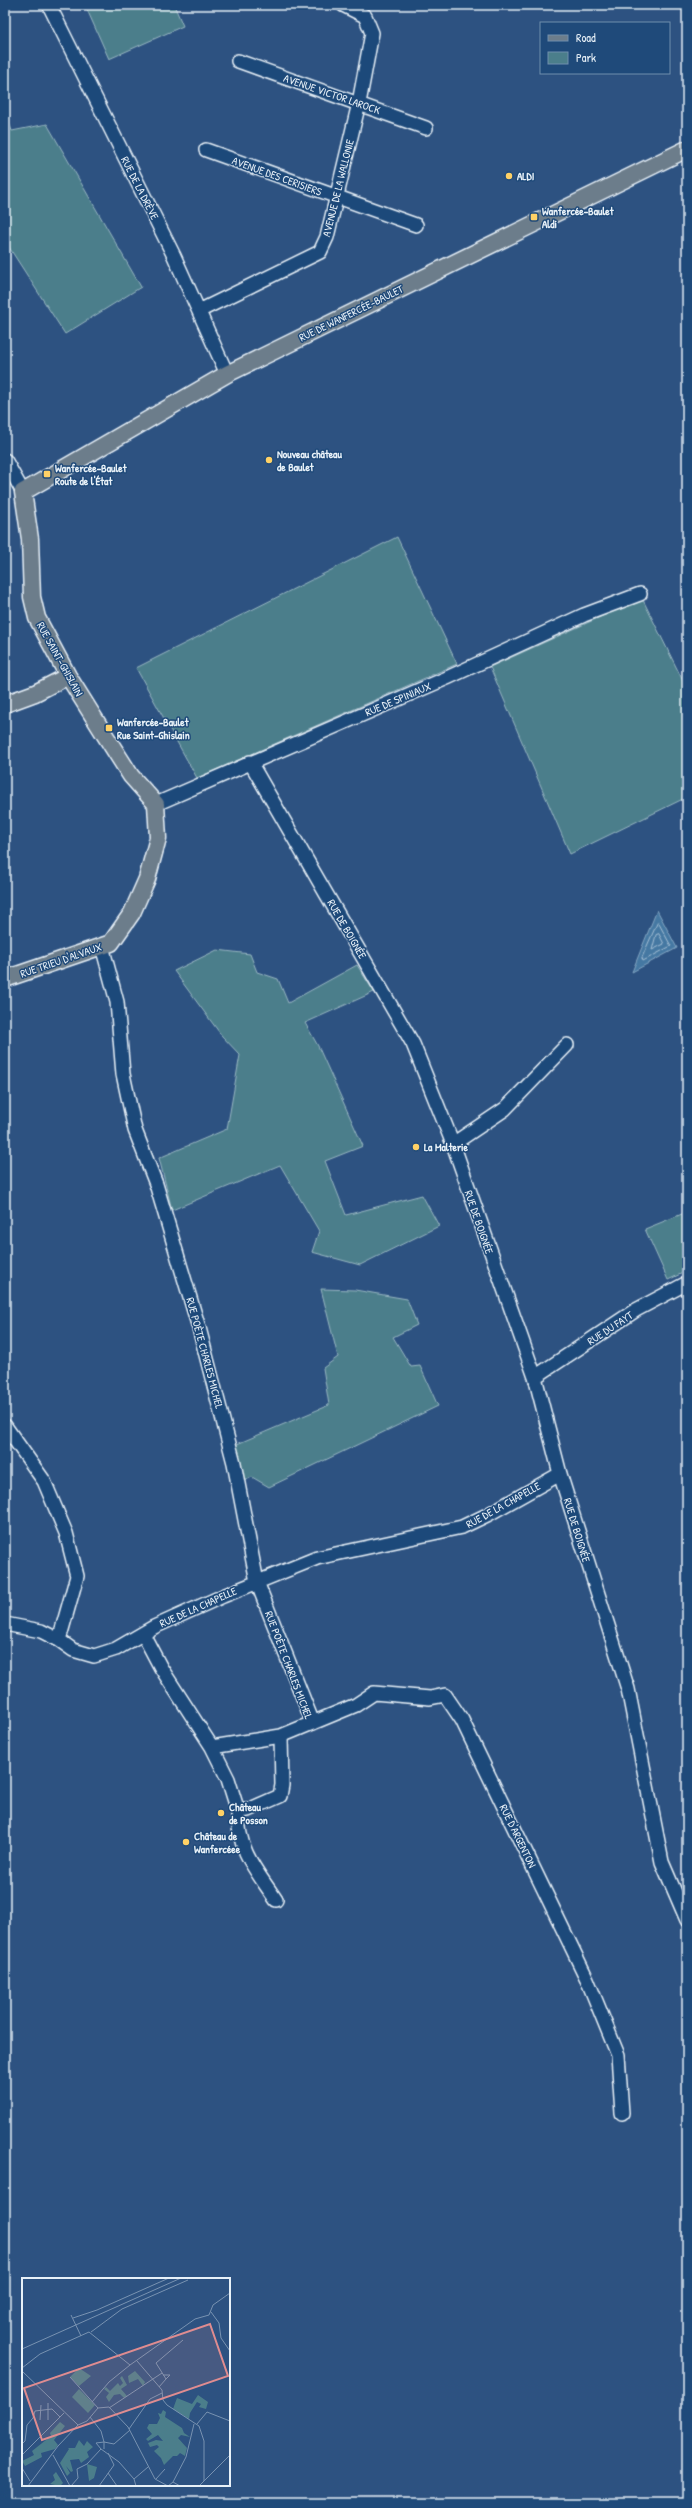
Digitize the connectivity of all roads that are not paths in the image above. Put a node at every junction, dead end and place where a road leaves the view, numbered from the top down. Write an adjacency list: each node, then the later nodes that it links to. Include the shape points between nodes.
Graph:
1 (49, 5): 10 (street, RUE DE LA DRÈVE)
2 (343, 5): 4 (street, AVENUE DE LA WALLONIE, via 365,16 372,33)
3 (238, 61): 4 (street, AVENUE VICTOR LAROCK)
4 (359, 104): 5 (street, AVENUE VICTOR LAROCK); 8 (street, AVENUE DE LA WALLONIE)
5 (426, 128)
6 (687, 149): 11 (main road, RUE DE WANFERCÉE-BAULET)
7 (206, 150): 8 (street, AVENUE DES CERISIERS)
8 (336, 197): 9 (street, AVENUE DES CERISIERS); 10 (street, AVENUE DE LA WALLONIE, via 327,237 320,252)
9 (416, 224)
10 (199, 311): 11 (street, RUE DE LA DRÈVE)
11 (227, 374): 13 (main road, RUE DE WANFERCÉE-BAULET)
12 (5, 460): 13 (street)
13 (23, 492): 15 (main road, RUE SAINT-GHISLAIN, via 30,539 34,606)
14 (640, 594): 17 (street, RUE DE SPINIAUX, via 584,615 447,678)
15 (68, 676): 16 (main road, via 35,693); 18 (main road, RUE SAINT-GHISLAIN, via 131,776)
16 (5, 704)
17 (250, 762): 18 (street, RUE DE SPINIAUX); 22 (street, RUE DE BOIGNÉE, via 413,1044)
18 (156, 804): 19 (main road, RUE TRIEU D'ALVAUX, via 158,838 147,879 132,913 112,943)
19 (102, 946): 20 (main road, RUE TRIEU D'ALVAUX); 27 (street, RUE POÈTE CHARLES MICHEL, via 117,1002 123,1074 135,1130 156,1184 199,1328 234,1463)
20 (5, 979)
21 (567, 1045): 22 (street, via 505,1109)
22 (453, 1144): 24 (street, RUE DE BOIGNÉE)
23 (687, 1283): 24 (street, RUE DU FAYT, via 636,1310)
24 (535, 1377): 26 (street, RUE DE BOIGNÉE)
25 (5, 1426): 30 (street, via 44,1481 66,1533 77,1576)
26 (560, 1474): 27 (street, RUE DE LA CHAPELLE, via 462,1527 317,1558); 36 (street, RUE DE BOIGNÉE, via 628,1689 662,1862)
27 (257, 1582): 29 (street, RUE DE LA CHAPELLE); 31 (street, RUE POÈTE CHARLES MICHEL)
28 (5, 1624): 30 (street, RUE DE LA CHAPELLE, via 40,1631)
29 (143, 1634): 30 (street, RUE DE LA CHAPELLE, via 94,1656 74,1650); 33 (street, via 161,1668)
30 (60, 1640)
31 (313, 1723): 32 (street, RUE POÈTE CHARLES MICHEL); 37 (street, RUE D'ARGENTON, via 356,1705 374,1693 430,1698 445,1695 462,1720 587,1979 618,2055)
32 (281, 1736): 33 (street, RUE POÈTE CHARLES MICHEL); 34 (street, via 280,1796 273,1801)
33 (212, 1747): 34 (street, via 228,1779)
34 (238, 1812): 35 (street, via 238,1830 245,1854)
35 (276, 1900)
36 (687, 1920)
37 (622, 2113)

